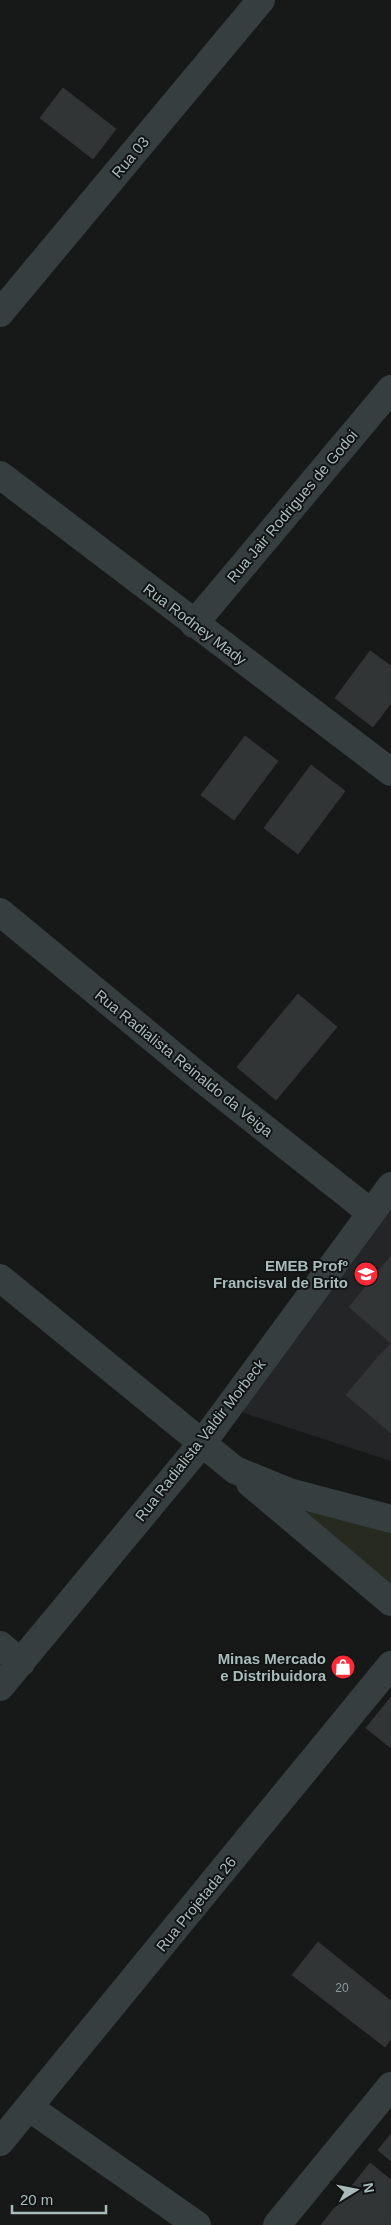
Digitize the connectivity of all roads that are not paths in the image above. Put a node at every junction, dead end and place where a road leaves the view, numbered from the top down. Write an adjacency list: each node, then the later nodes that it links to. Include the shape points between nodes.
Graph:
1 (261, 0): 2 (street, Rua 03)
2 (0, 313)
3 (391, 389): 5 (street, Rua Jair Rodrigues de Godoi)
4 (0, 475): 5 (street, Rua Rodney Mady)
5 (194, 624): 6 (street, Rua Rodney Mady)
6 (391, 772)
7 (0, 912): 9 (street, Rua Radialista Reinaldo da Veiga)
8 (391, 1186): 9 (street, Rua Radialista Valdir Morbeck)
9 (370, 1212): 11 (street, Rua Radialista Valdir Morbeck)
10 (0, 1278): 11 (street)
11 (203, 1442): 12 (street); 16 (street, Rua Radialista Valdir Morbeck)
12 (236, 1470): 13 (street, via 289,1492); 14 (street)
13 (391, 1519)
14 (391, 1602)
15 (0, 1645): 16 (street)
16 (21, 1663): 18 (street, Rua Radialista Valdir Morbeck)
17 (391, 1665): 20 (street, Rua Projetada 26)
18 (0, 1687)
19 (391, 2086): 23 (street)
20 (30, 2108): 21 (street, Rua Projetada 26); 22 (street)
21 (0, 2142)
22 (197, 2225)
23 (277, 2225)

